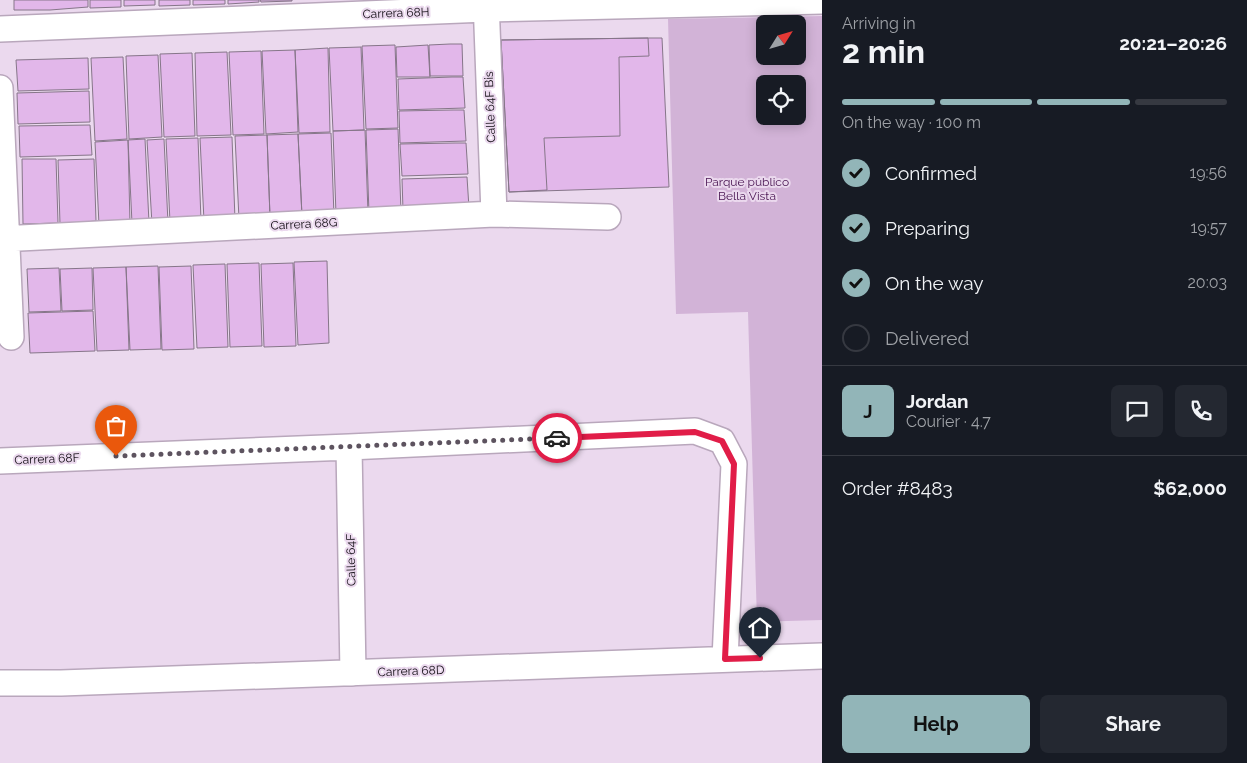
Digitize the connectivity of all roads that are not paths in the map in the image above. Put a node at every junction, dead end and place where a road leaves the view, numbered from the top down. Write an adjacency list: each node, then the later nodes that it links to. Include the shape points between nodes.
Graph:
1 (822, 1): 2 (street, Carrera 68H)
2 (486, 5): 3 (street, Carrera 68H); 5 (street, Calle 64F Bis)
3 (0, 29)
4 (0, 88): 7 (street)
5 (494, 214): 6 (street, Carrera 68G); 7 (street, Carrera 68G)
6 (608, 217)
7 (3, 239): 8 (street)
8 (11, 337)
9 (348, 447): 10 (street, Carrera 68F); 12 (street, Carrera 68F, via 695,432 722,441 734,464); 13 (street, Calle 64F)
10 (0, 461)
11 (822, 656): 12 (street, Carrera 68D)
12 (725, 659): 13 (street, Carrera 68D)
13 (353, 673): 14 (street, Carrera 68D)
14 (0, 683)

